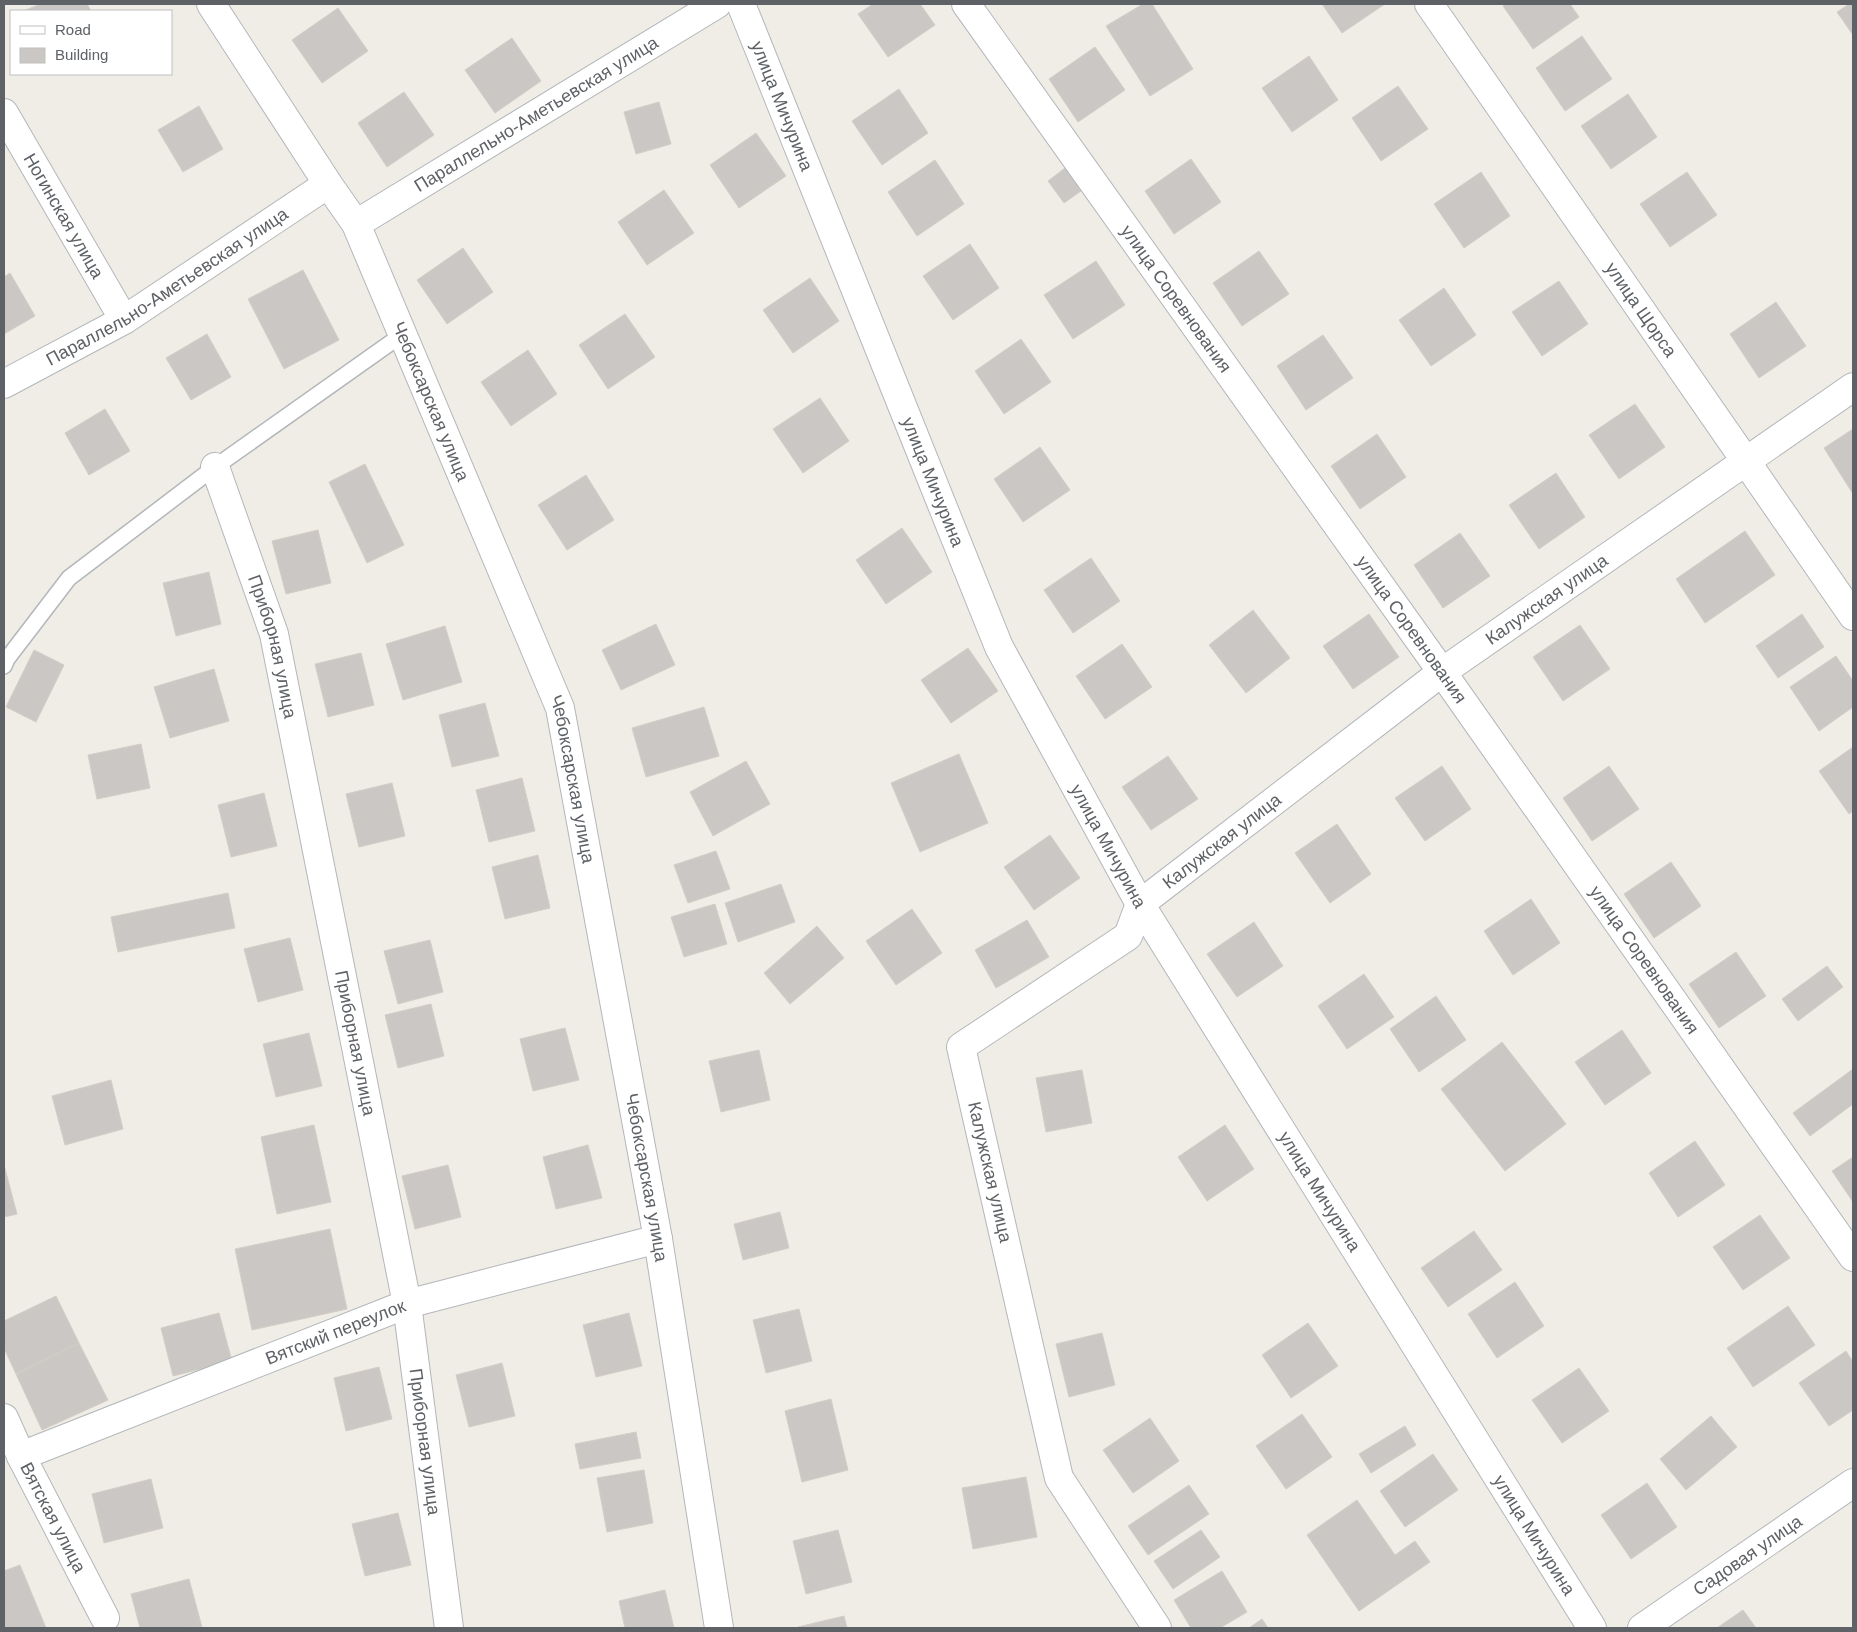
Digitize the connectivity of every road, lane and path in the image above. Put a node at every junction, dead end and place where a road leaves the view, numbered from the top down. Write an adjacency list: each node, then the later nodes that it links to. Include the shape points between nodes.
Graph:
1 (211, 4): 7 (street, Чебоксарская улица)
2 (717, 4): 8 (street, Параллельно-Аметьевская улица)
3 (741, 4): 18 (street, улица Мичурина, via 999,646)
4 (966, 4): 17 (street, улица Соревнования)
5 (1429, 4): 13 (street, улица Щорса)
6 (4, 113): 9 (street, Ногинская улица)
7 (328, 184): 8 (street, Чебоксарская улица); 9 (street, Параллельно-Аметьевская улица)
8 (356, 224): 10 (street, Чебоксарская улица)
9 (124, 320): 11 (street, Параллельно-Аметьевская улица)
10 (403, 334): 14 (lane); 19 (street, Чебоксарская улица, via 560,708)
11 (4, 384)
12 (1853, 387): 13 (street, Калужская улица)
13 (1746, 462): 15 (street, улица Щорса); 17 (street, Калужская улица)
14 (215, 467): 16 (lane, via 69,578); 21 (street, Приборная улица, via 274,634)
15 (1853, 616)
16 (4, 666)
17 (1442, 672): 18 (street, Калужская улица); 20 (street, улица Соревнования)
18 (1140, 904): 28 (street, Калужская улица, via 1128,936 961,1047 1060,1478); 29 (street, улица Мичурина)
19 (658, 1239): 21 (street, Вятский переулок); 27 (street, Чебоксарская улица)
20 (1853, 1257)
21 (407, 1304): 23 (street, Вятский переулок); 26 (street, Приборная улица)
22 (4, 1418): 23 (street, Вятская улица)
23 (21, 1456): 25 (street, Вятская улица)
24 (1853, 1483): 30 (street, Садовая улица)
25 (105, 1618)
26 (449, 1628)
27 (719, 1628)
28 (1157, 1628)
29 (1592, 1628)
30 (1642, 1628)

